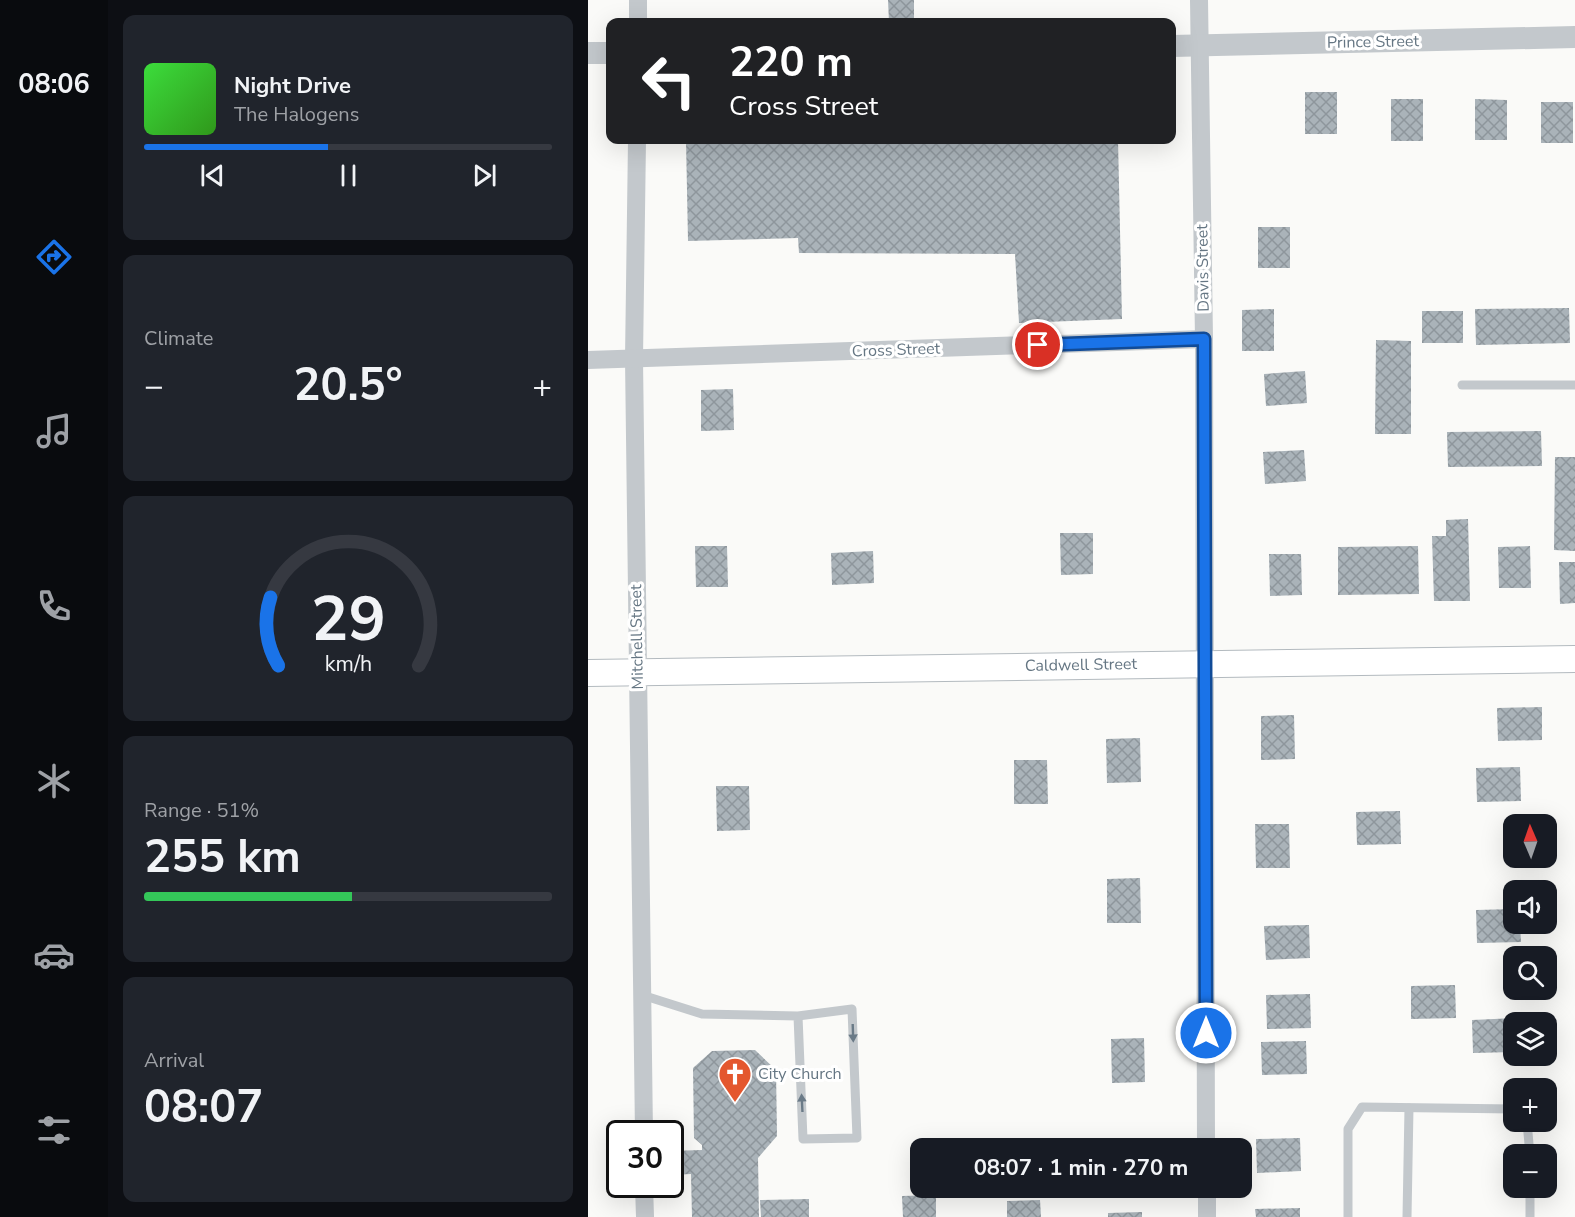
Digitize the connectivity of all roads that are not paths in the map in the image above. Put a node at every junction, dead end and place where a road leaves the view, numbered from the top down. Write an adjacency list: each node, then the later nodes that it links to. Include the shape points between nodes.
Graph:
1 (638, 0): 3 (street)
2 (1199, 0): 5 (street, Davis Street)
3 (638, 18)
4 (1575, 37): 5 (street, Prince Street)
5 (1199, 45): 6 (street, Prince Street); 10 (street, Davis Street)
6 (1176, 46)
7 (606, 52): 8 (street)
8 (588, 53)
9 (637, 144): 11 (street, Mitchell Street)
10 (1204, 339): 11 (street, Cross Street); 16 (street, Davis Street)
11 (634, 359): 12 (street, Cross Street); 17 (street, Mitchell Street)
12 (588, 360)
13 (1462, 385): 14 (lane)
14 (1575, 385)
15 (1575, 659): 16 (main road, Caldwell Street)
16 (1203, 663): 17 (main road, Caldwell Street); 24 (street, Davis Street)
17 (638, 672): 18 (main road, Caldwell Street); 19 (street, Mitchell Street)
18 (588, 673)
19 (642, 994): 20 (lane, via 702,1014); 23 (street, Mitchell Street)
20 (798, 1016): 20 (lane, one-way to 20, via 852,1009 857,1138 803,1139)
21 (1409, 1108): 22 (lane); 30 (lane, via 1362,1107 1348,1129); 31 (lane)
22 (1503, 1109)
23 (644, 1120)
24 (1206, 1138)
25 (644, 1198): 28 (street)
26 (1206, 1198): 29 (street)
27 (1530, 1198): 32 (lane)
28 (645, 1217)
29 (1207, 1217)
30 (1348, 1217)
31 (1407, 1217)
32 (1530, 1217)

